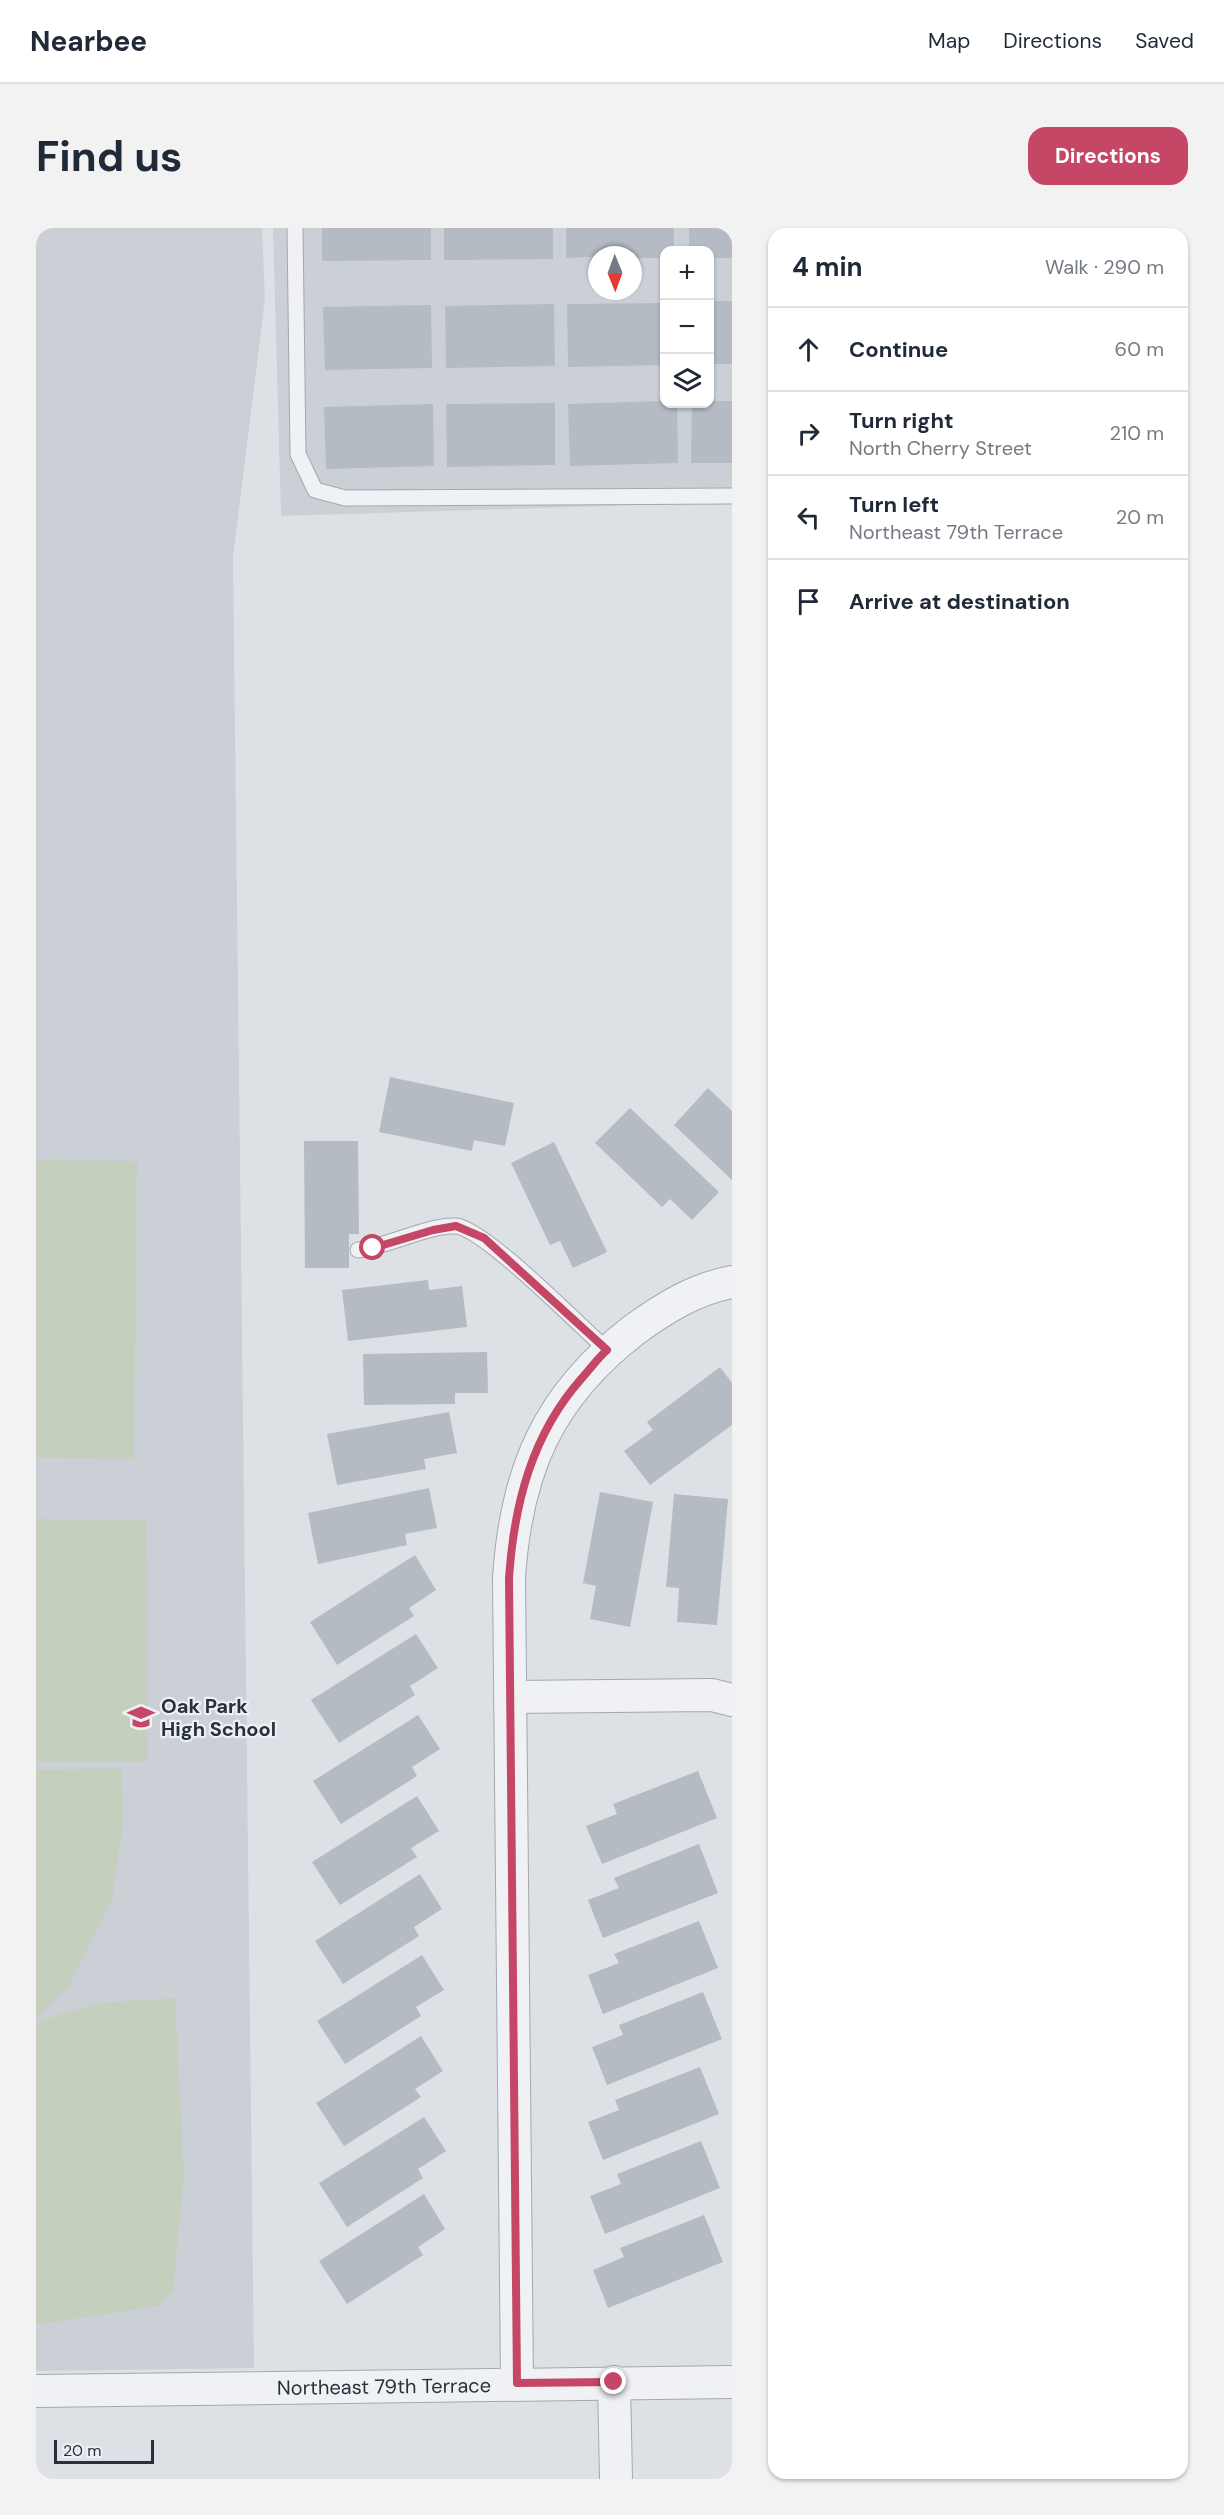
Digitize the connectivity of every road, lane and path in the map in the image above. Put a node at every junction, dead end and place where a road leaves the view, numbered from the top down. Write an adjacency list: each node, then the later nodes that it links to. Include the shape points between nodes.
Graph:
1 (295, 228): 2 (lane, via 298,454 315,490 345,498)
2 (732, 496)
3 (358, 1250): 5 (lane, via 456,1226 484,1238)
4 (732, 1282): 5 (street, via 712,1286 662,1309)
5 (607, 1350): 6 (street, via 567,1395 544,1431 527,1470 512,1530)
6 (510, 1697): 7 (street, via 712,1695); 10 (street)
7 (732, 1700)
8 (614, 2382): 9 (street, Northeast 79th Terrace); 10 (street, Northeast 79th Terrace); 12 (street)
9 (732, 2382)
10 (517, 2383): 11 (street, Northeast 79th Terrace)
11 (36, 2391)
12 (616, 2479)

